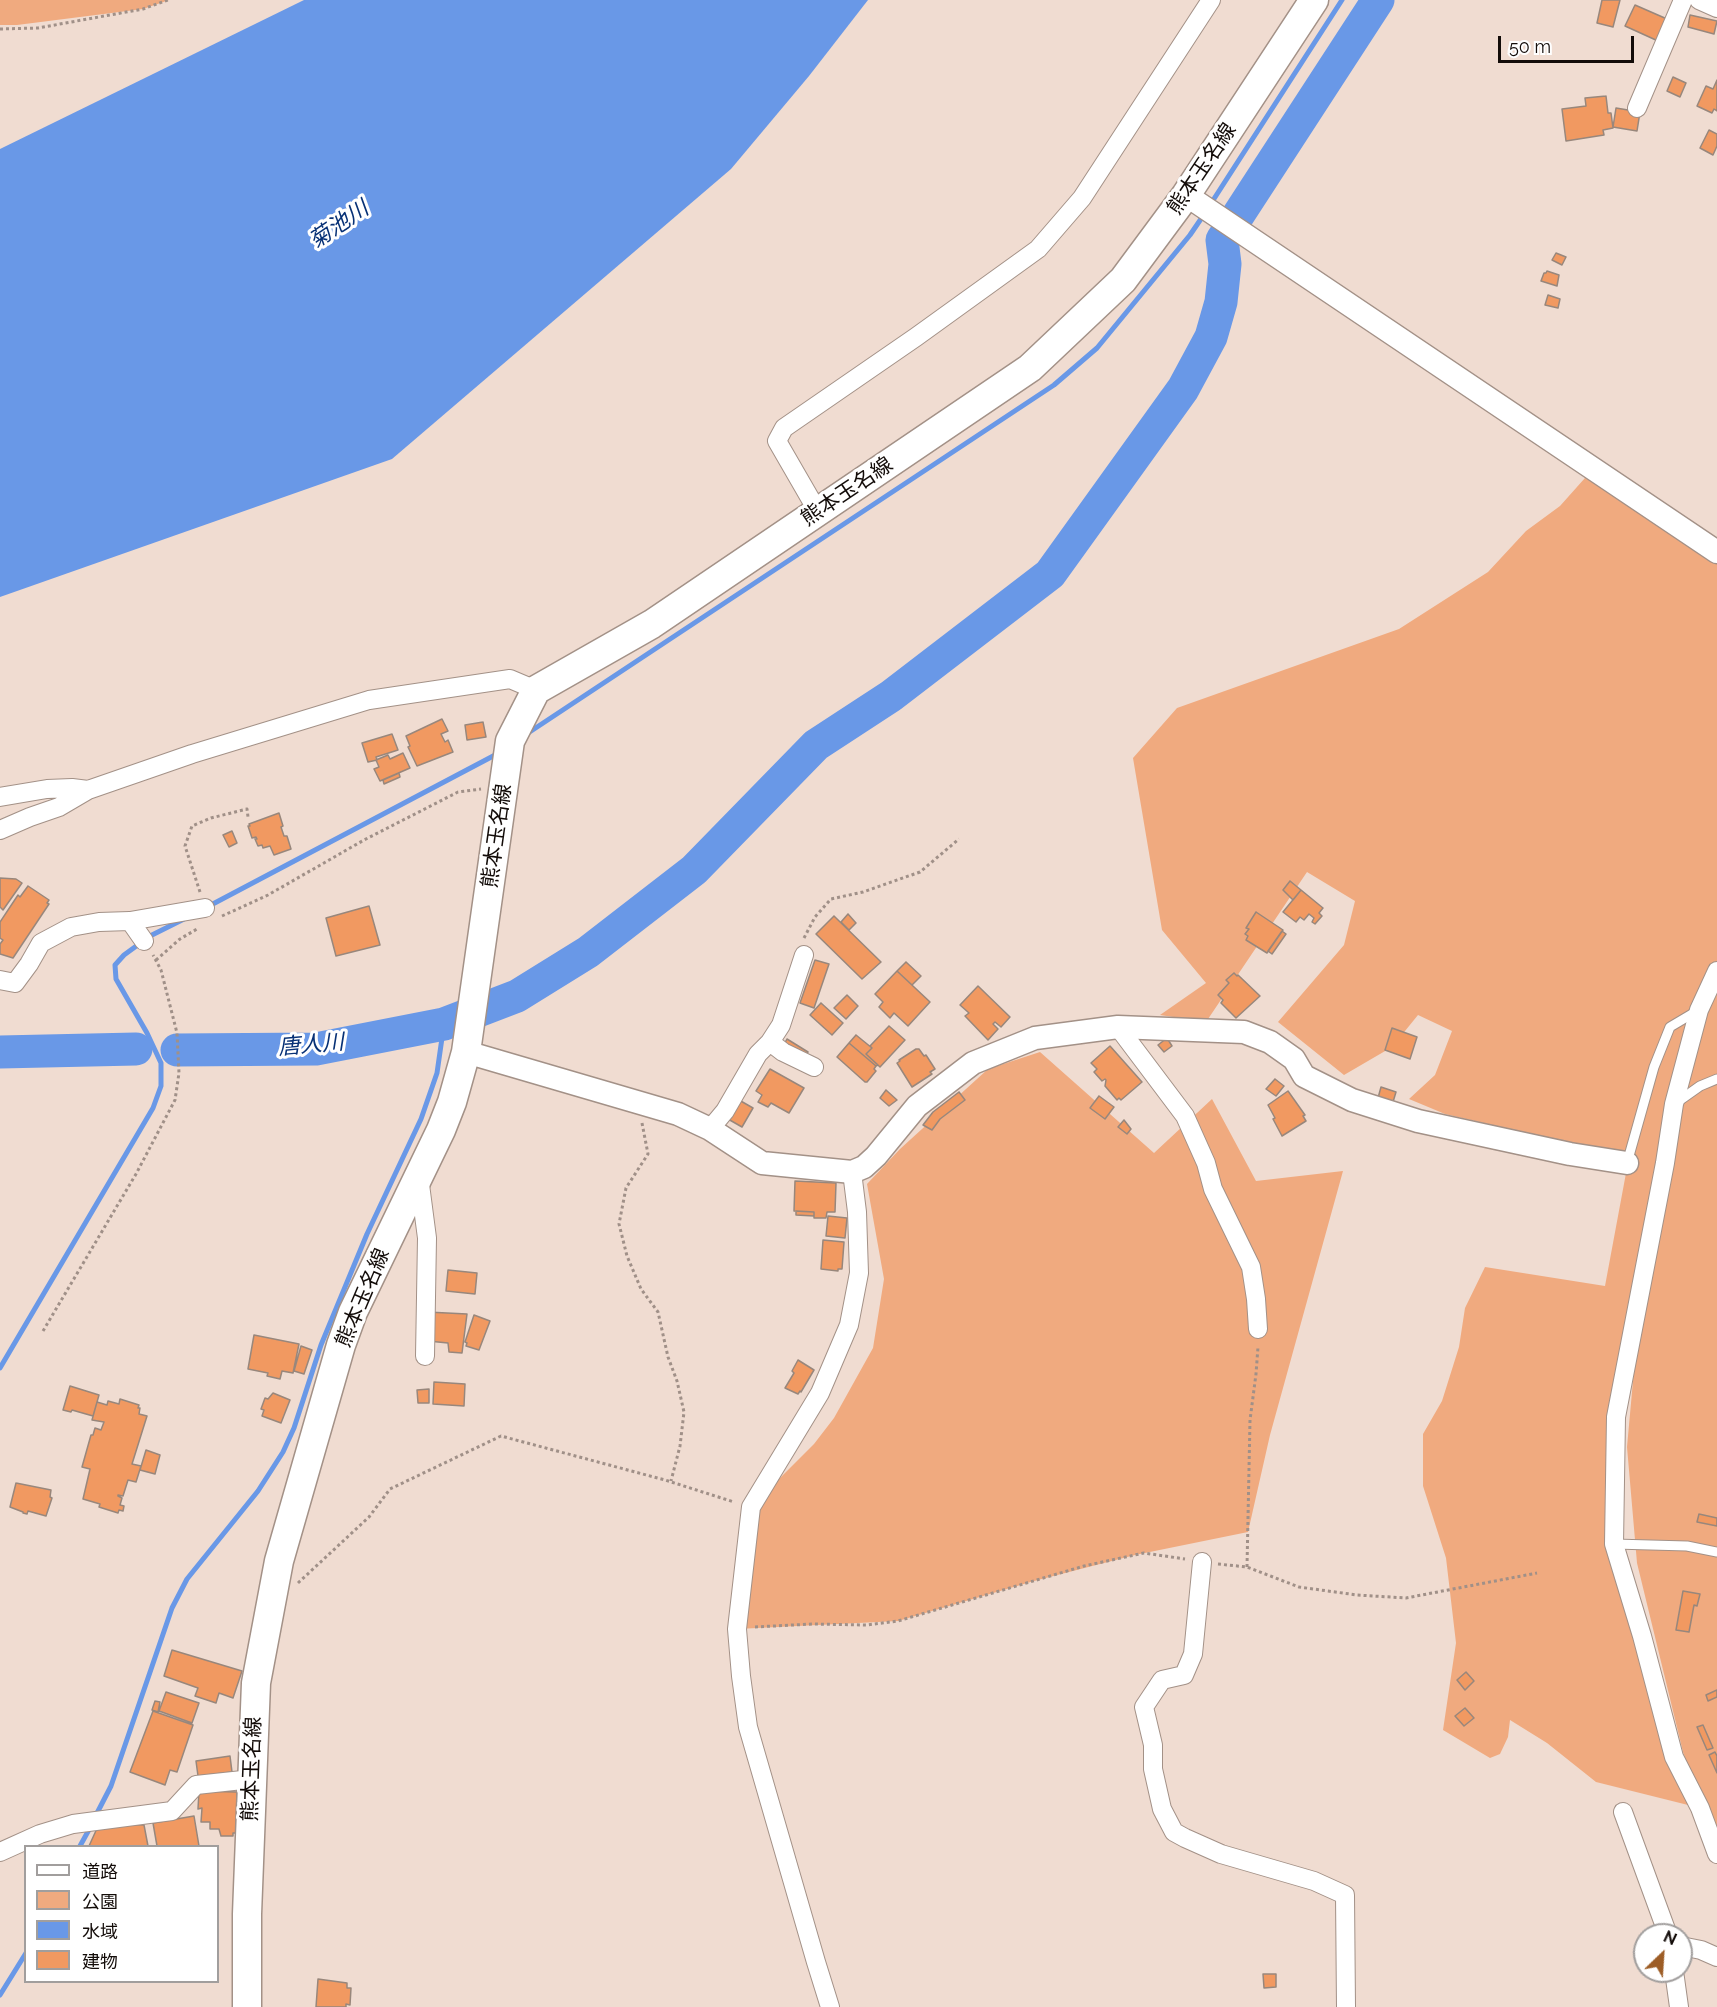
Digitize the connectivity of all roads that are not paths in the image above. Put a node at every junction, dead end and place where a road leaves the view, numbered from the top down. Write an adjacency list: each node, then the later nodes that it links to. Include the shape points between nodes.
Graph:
1 (1211, 0): 8 (street, via 1082,198 1038,249 784,428 777,441)
2 (1314, 0): 7 (main road, 熊本玉名線)
3 (1683, 0): 6 (street)
4 (1699, 0): 5 (street)
5 (1717, 8)
6 (1637, 108)
7 (1200, 205): 8 (main road, 熊本玉名線, via 1030,368); 9 (street)
8 (818, 512): 10 (main road, 熊本玉名線, via 652,624)
9 (1717, 552)
10 (536, 690): 11 (street, via 510,679 369,700); 23 (main road, 熊本玉名線, via 510,741)
11 (88, 790): 12 (street, via 47,789); 13 (street, via 59,807)
12 (0, 797)
13 (0, 830)
14 (206, 916): 15 (street)
15 (130, 921): 16 (street); 19 (street, via 99,921 71,927 41,943 15,983)
16 (144, 941)
17 (804, 955): 22 (street, via 781,1025)
18 (1717, 971): 20 (street)
19 (0, 980)
20 (1699, 1010): 26 (street); 28 (lane, via 1670,1028 1654,1067)
21 (1118, 1027): 28 (street, via 1244,1032 1270,1042 1294,1059 1304,1076 1352,1100 1419,1121); 29 (street, via 1035,1038 973,1062 917,1106 876,1156); 31 (street, via 1185,1116 1213,1189 1251,1267)
22 (770, 1042): 24 (street); 27 (street, via 758,1053 725,1111)
23 (467, 1045): 27 (street, via 678,1114); 30 (main road, 熊本玉名線, via 452,1102)
24 (814, 1067)
25 (1717, 1079): 26 (lane)
26 (1674, 1104): 33 (street, via 1616,1417)
27 (710, 1129): 29 (street, via 762,1163)
28 (1628, 1163)
29 (852, 1172): 45 (street, via 858,1212 859,1273 849,1325 819,1393 751,1507 737,1629 748,1727)
30 (419, 1176): 32 (street, via 427,1238); 36 (main road, 熊本玉名線, via 353,1312 279,1561 256,1683)
31 (1258, 1329)
32 (425, 1356)
33 (1614, 1544): 34 (lane, via 1687,1546); 39 (street, via 1674,1757 1700,1808)
34 (1717, 1552)
35 (1202, 1562): 46 (street, via 1193,1654 1184,1676 1162,1680 1144,1707 1162,1809 1174,1832 1185,1838 1345,1895)
36 (252, 1779): 38 (street, via 196,1785 172,1811 83,1822 40,1834); 44 (main road, 熊本玉名線)
37 (1623, 1812): 40 (street)
38 (0, 1852)
39 (1717, 1854)
40 (1664, 1923)
41 (1693, 1948): 42 (street)
42 (1717, 1957)
43 (1675, 1983): 47 (street)
44 (247, 2007)
45 (830, 2007)
46 (1346, 2007)
47 (1678, 2007)

